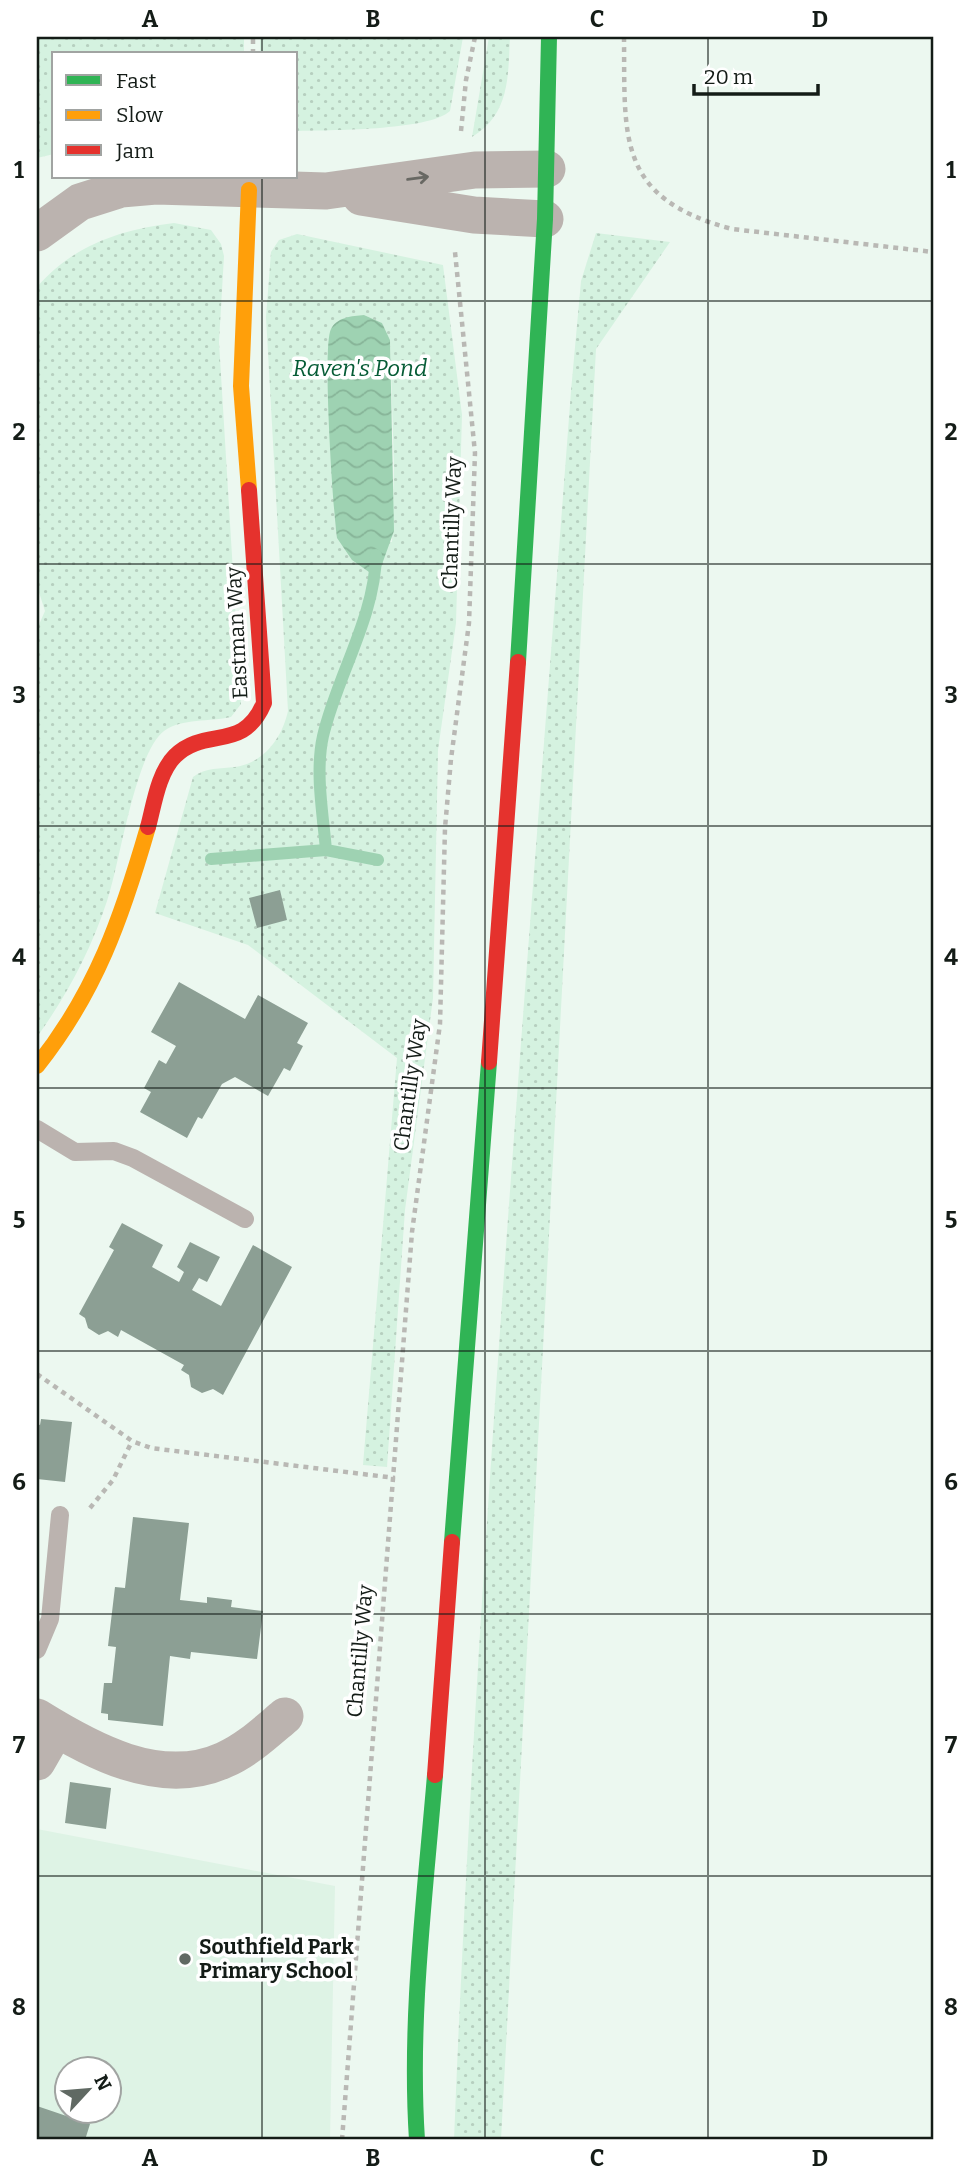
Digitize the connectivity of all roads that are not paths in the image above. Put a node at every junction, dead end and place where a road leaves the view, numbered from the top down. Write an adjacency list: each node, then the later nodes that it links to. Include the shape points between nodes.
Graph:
1 (549, 37): 2 (street)
2 (547, 169): 4 (street, one-way to 2, via 498,169); 5 (street)
3 (249, 190): 4 (street); 6 (street, via 143,187 110,191 80,202); 7 (street, Eastman Way, via 241,386 264,703 258,719 243,732 191,746 171,760 119,927 98,977 79,1013)
4 (326, 191): 5 (street, via 456,212)
5 (545, 219): 15 (street, via 509,803 417,2004)
6 (37, 231)
7 (37, 1066)
8 (37, 1129): 9 (lane, via 75,1152 114,1151 133,1157)
9 (245, 1219)
10 (60, 1515): 11 (lane, via 50,1619)
11 (37, 1650)
12 (285, 1716): 13 (street, via 227,1759 180,1768 120,1761)
13 (47, 1723): 14 (street)
14 (37, 1762)
15 (417, 2140)

